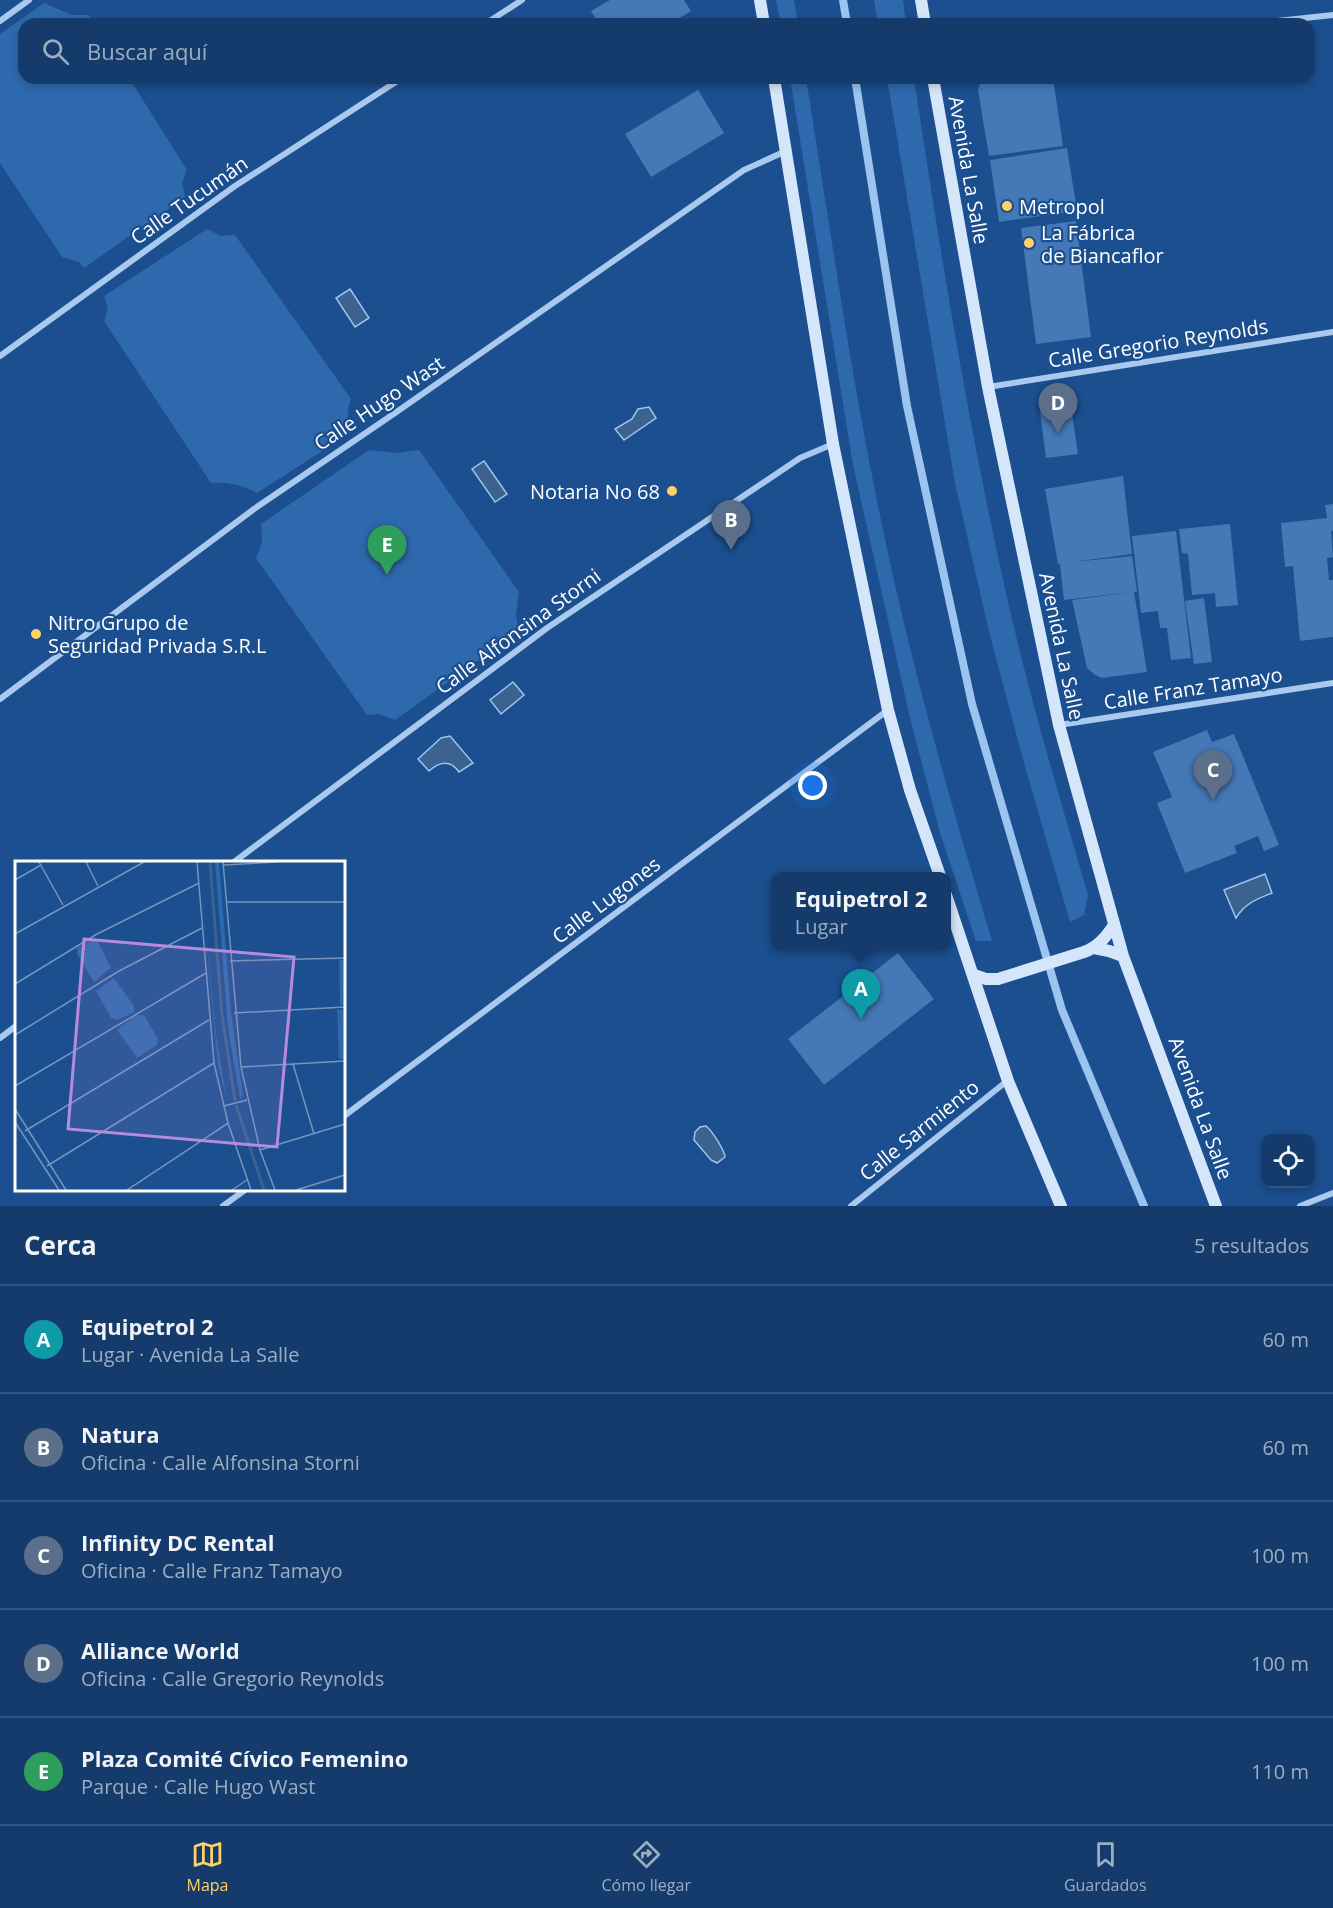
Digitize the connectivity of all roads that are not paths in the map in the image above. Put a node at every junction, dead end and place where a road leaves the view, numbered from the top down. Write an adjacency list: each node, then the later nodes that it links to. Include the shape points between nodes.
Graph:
1 (29, 0): 10 (street)
2 (522, 0): 6 (street)
3 (760, 0): 7 (main road)
4 (921, 0): 8 (main road)
5 (1333, 15): 9 (street)
6 (494, 18)
7 (763, 18)
8 (924, 18)
9 (1305, 18)
10 (0, 21)
11 (393, 84): 16 (street, Calle Tucumán, via 235,186)
12 (775, 84): 14 (main road)
13 (934, 84): 17 (main road, Avenida La Salle)
14 (786, 151): 18 (main road); 20 (street, Calle Hugo Wast, via 744,170 254,509)
15 (1333, 332): 17 (street, Calle Gregorio Reynolds)
16 (0, 356)
17 (988, 387): 22 (main road, Avenida La Salle)
18 (832, 444): 21 (main road); 23 (street, Calle Alfonsina Storni, via 800,458 547,628)
19 (1333, 683): 22 (street, Calle Franz Tamayo)
20 (0, 699)
21 (888, 710): 24 (main road); 35 (street, Calle Lugones)
22 (1059, 725): 26 (main road, Avenida La Salle)
23 (235, 861)
24 (939, 872)
25 (951, 910): 29 (main road)
26 (1114, 925): 27 (main road); 28 (main road, Avenida La Salle)
27 (1089, 950): 28 (main road); 30 (main road)
28 (1123, 956): 41 (main road, Avenida La Salle)
29 (974, 975): 30 (main road); 31 (main road)
30 (1002, 978): 31 (main road, via 988,989)
31 (983, 1002): 34 (main road)
32 (15, 1027): 33 (street)
33 (0, 1038)
34 (1008, 1081): 39 (street, Calle Sarmiento); 40 (main road)
35 (345, 1115)
36 (244, 1191): 38 (street)
37 (1333, 1193): 42 (street)
38 (223, 1206)
39 (851, 1206)
40 (1061, 1206)
41 (1216, 1206)
42 (1300, 1206)

